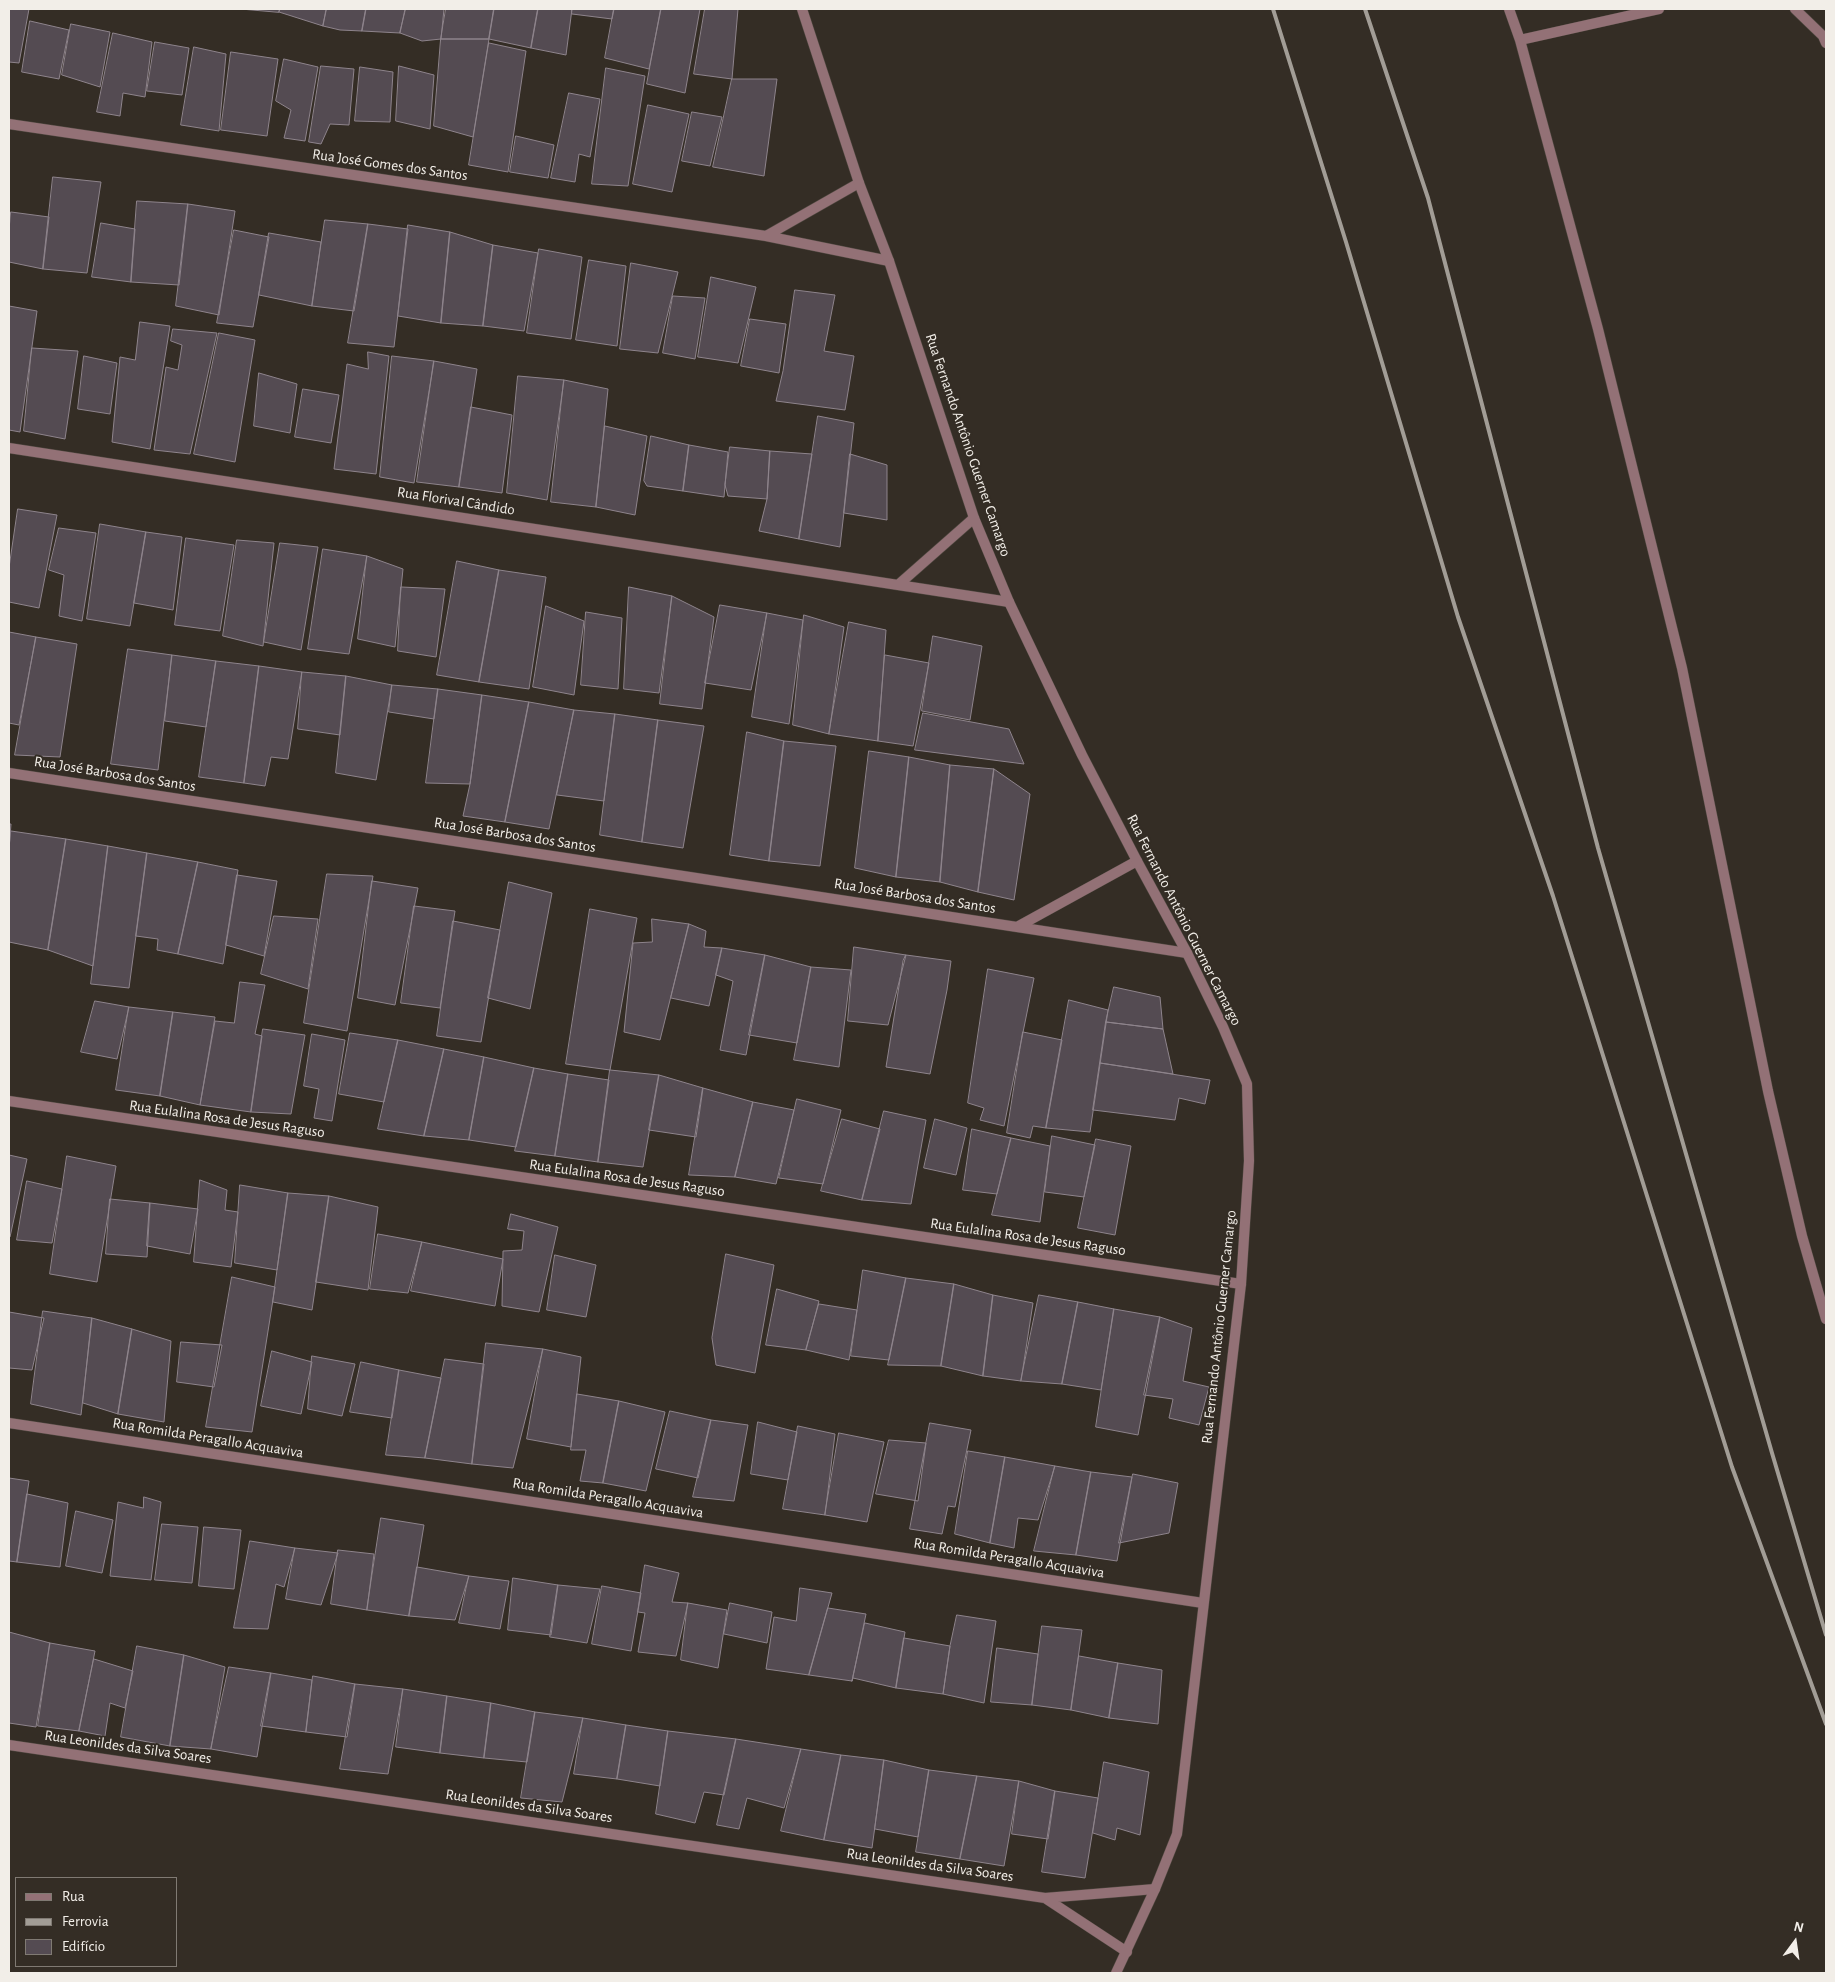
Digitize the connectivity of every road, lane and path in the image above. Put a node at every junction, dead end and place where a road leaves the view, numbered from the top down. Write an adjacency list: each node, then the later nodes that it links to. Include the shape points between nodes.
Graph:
1 (802, 9): 8 (street, Rua Fernando Antônio Guerner Camargo)
2 (1509, 9): 5 (street)
3 (1659, 9): 5 (street)
4 (1795, 9): 6 (street)
5 (1520, 40): 21 (street, via 1598,329 1682,668 1768,1091 1802,1236)
6 (1826, 43)
7 (9, 124): 9 (street, Rua José Gomes dos Santos)
8 (859, 183): 9 (street); 10 (street, Rua Fernando Antônio Guerner Camargo)
9 (766, 236): 10 (street, Rua José Gomes dos Santos)
10 (889, 260): 12 (street, Rua Fernando Antônio Guerner Camargo)
11 (9, 448): 13 (street, Rua Florival Cândido)
12 (974, 518): 13 (street); 14 (street, Rua Fernando Antônio Guerner Camargo)
13 (898, 585): 14 (street, Rua Florival Cândido)
14 (1009, 602): 16 (street, Rua Fernando Antônio Guerner Camargo)
15 (9, 773): 17 (street, Rua José Barbosa dos Santos)
16 (1137, 862): 17 (street); 18 (street, Rua Fernando Antônio Guerner Camargo)
17 (1017, 927): 18 (street, Rua José Barbosa dos Santos)
18 (1187, 952): 20 (street, Rua Fernando Antônio Guerner Camargo, via 1224,1027 1247,1084 1249,1161)
19 (9, 1101): 20 (street, Rua Eulalina Rosa de Jesus Raguso)
20 (1241, 1284): 23 (street, Rua Fernando Antônio Guerner Camargo)
21 (1826, 1319)
22 (9, 1423): 23 (street, Rua Romilda Peragallo Acquaviva)
23 (1203, 1603): 25 (street, Rua Fernando Antônio Guerner Camargo, via 1177,1834)
24 (9, 1745): 26 (street, Rua Leonildes da Silva Soares)
25 (1155, 1889): 26 (street, Rua Leonildes da Silva Soares); 27 (street, Rua Fernando Antônio Guerner Camargo)
26 (1045, 1898): 27 (street, Rua Leonildes da Silva Soares)
27 (1127, 1952): 28 (street, Rua Fernando Antônio Guerner Camargo)
28 (1116, 1973)

